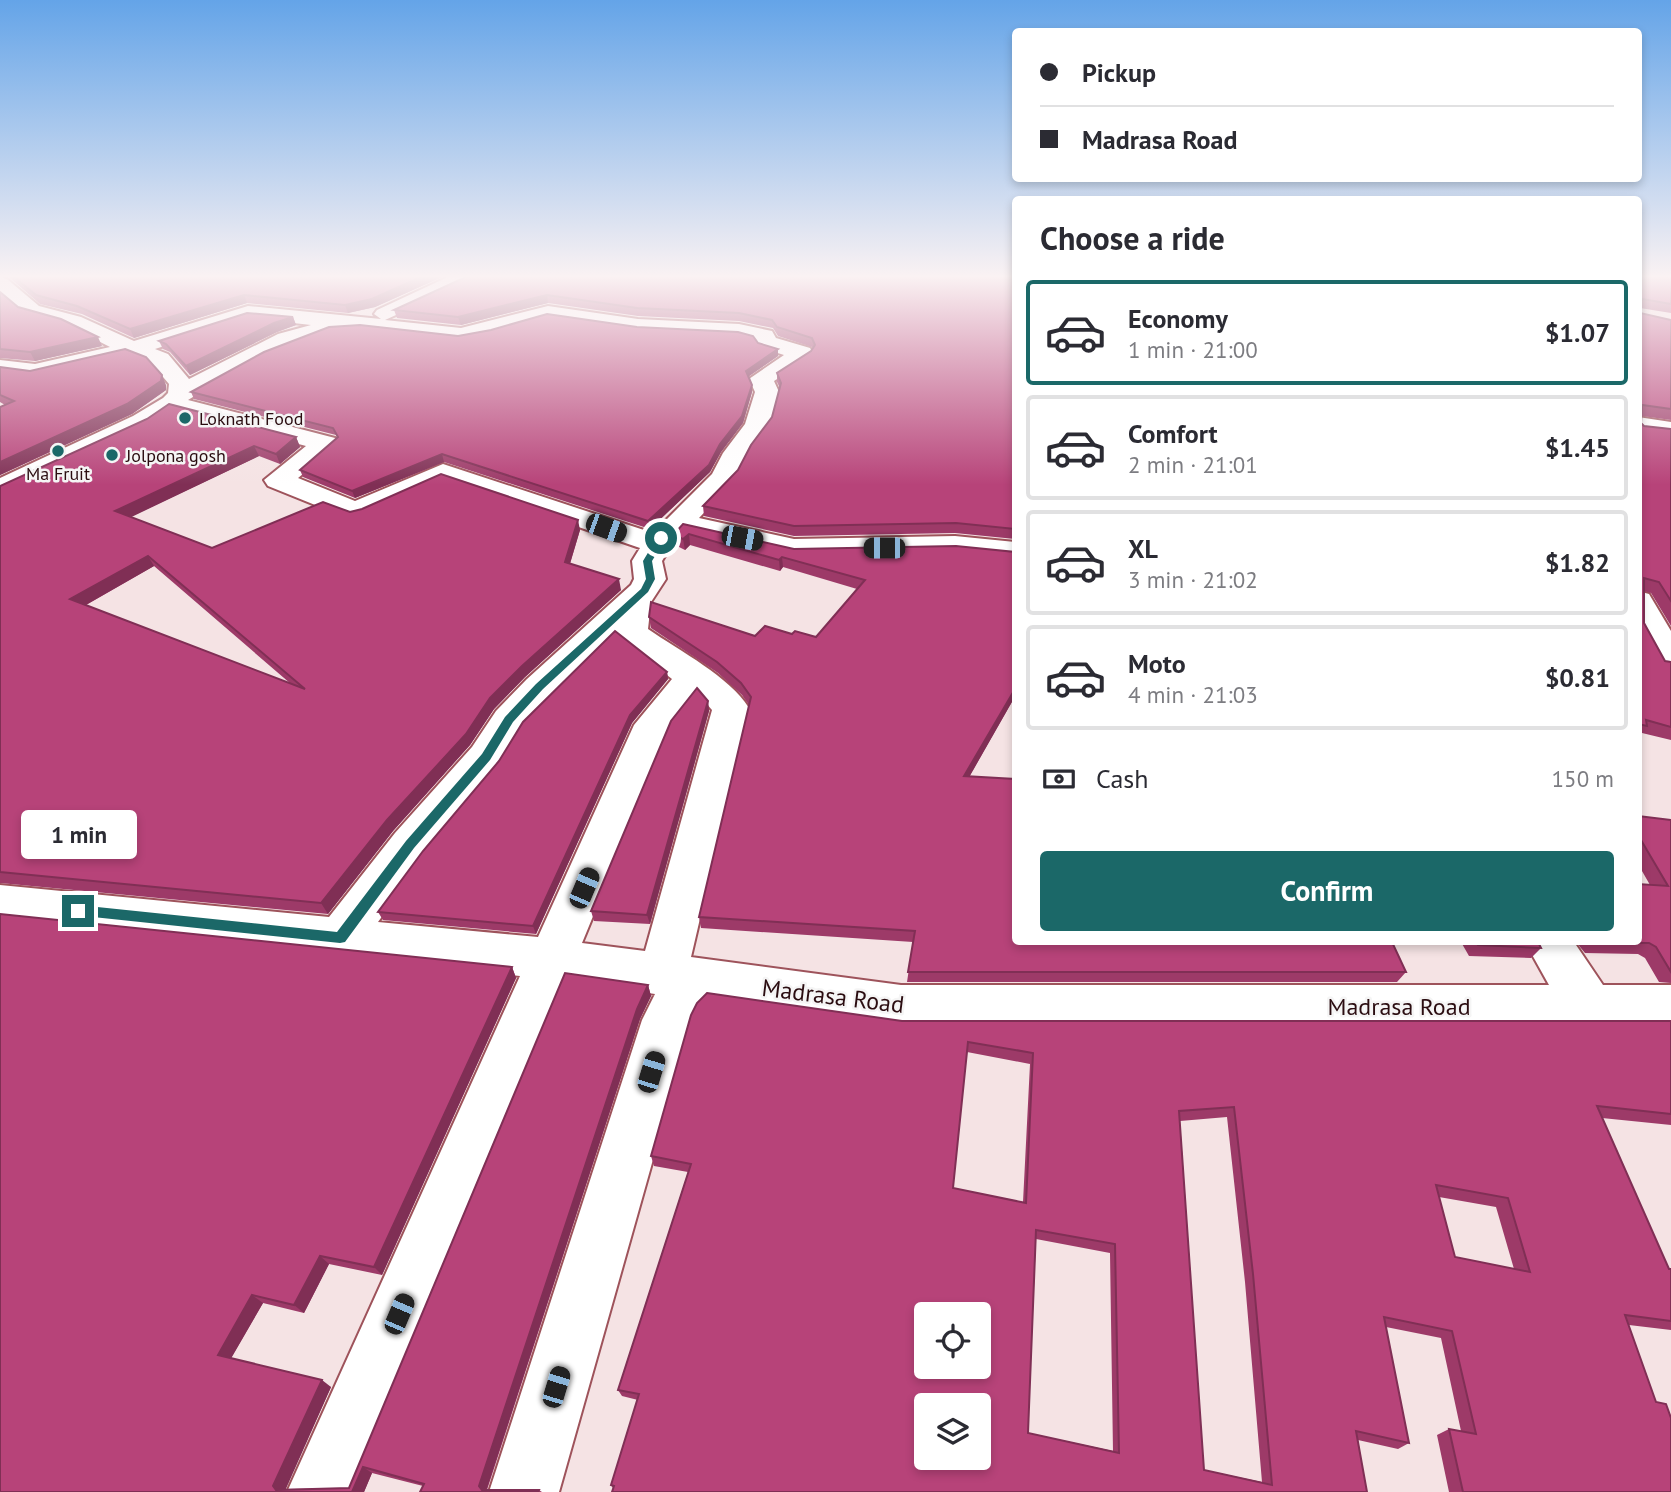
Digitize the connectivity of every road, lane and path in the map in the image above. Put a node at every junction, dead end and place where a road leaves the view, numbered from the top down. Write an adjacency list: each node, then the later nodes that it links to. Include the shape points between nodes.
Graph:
1 (131, 346): 5 (street)
2 (139, 346): 5 (street)
3 (272, 346): 7 (street)
4 (778, 346): 11 (street, via 802,353 761,379 767,392 757,425 723,478)
5 (135, 347): 6 (street, via 34,371); 7 (street, via 174,372 181,384)
6 (0, 367)
7 (176, 398): 10 (street, via 111,437); 11 (street, via 326,443 278,480 355,511 443,472)
8 (1642, 426): 9 (street)
9 (1671, 430)
10 (1, 488)
11 (668, 533): 12 (street, via 794,548 955,545); 13 (street, via 648,561 650,579)
12 (1012, 551)
13 (635, 599): 16 (street, via 631,633); 18 (street, via 509,720 486,757 410,845)
14 (1642, 609): 15 (street)
15 (1671, 663)
16 (693, 677): 20 (street, via 653,725); 21 (street, via 708,683 731,708)
17 (0, 903): 18 (street, Madrasa Road)
18 (340, 938): 20 (street, Madrasa Road)
19 (1550, 945): 22 (street)
20 (554, 959): 21 (street, Madrasa Road); 24 (street)
21 (681, 975): 22 (street, Madrasa Road, via 901,1007); 25 (street, via 680,998 667,1020)
22 (1589, 1006): 23 (street, Madrasa Road)
23 (1671, 1007)
24 (321, 1492)
25 (524, 1492)

